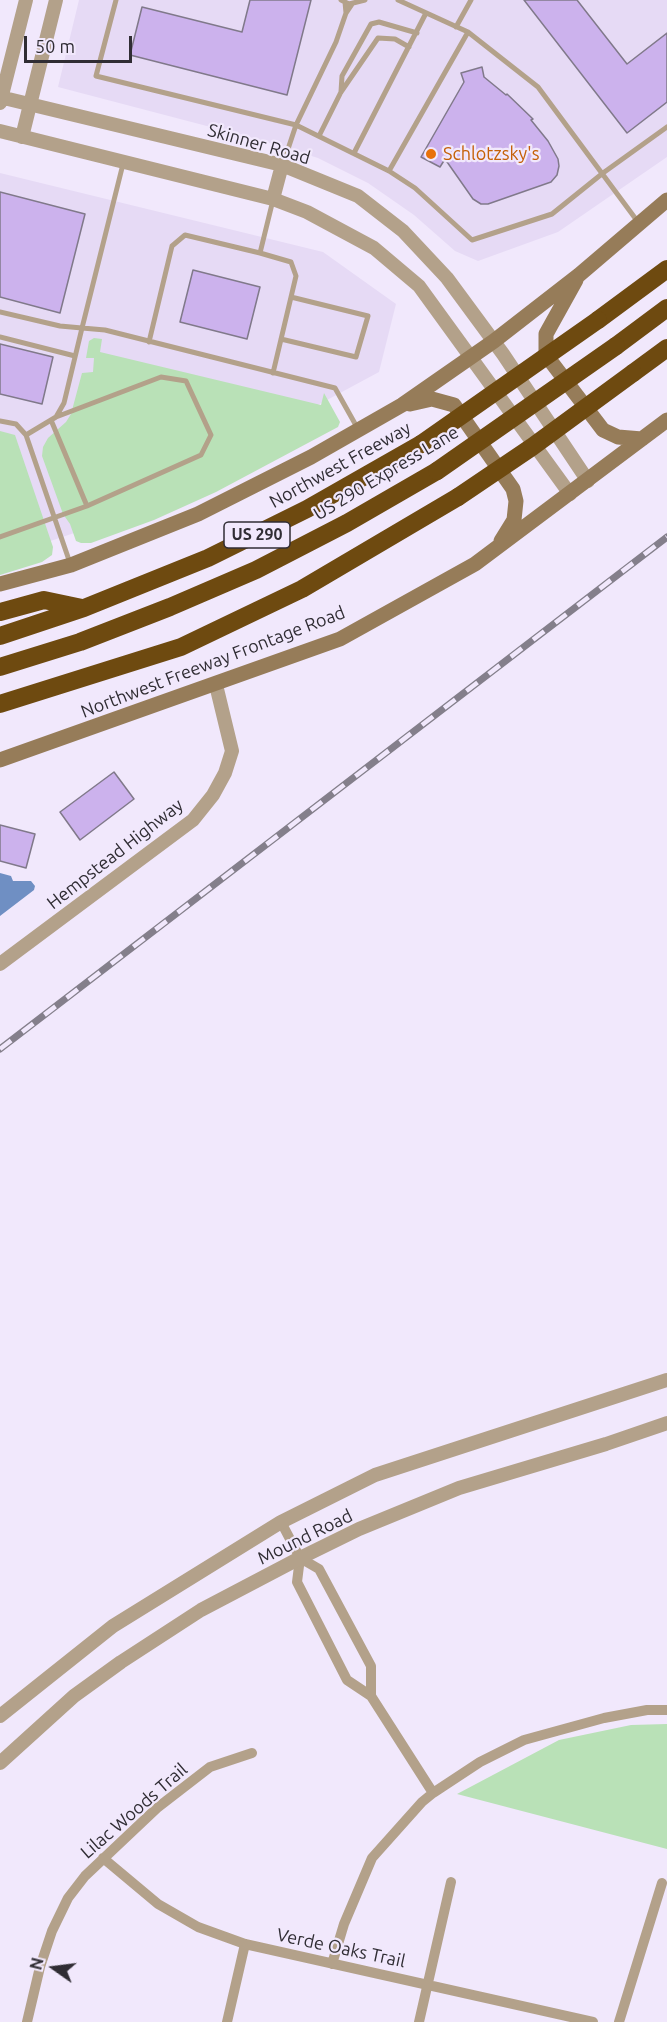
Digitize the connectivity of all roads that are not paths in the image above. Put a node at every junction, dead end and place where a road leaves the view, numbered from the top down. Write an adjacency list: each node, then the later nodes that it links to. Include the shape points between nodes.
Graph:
1 (26, 0): 16 (street)
2 (56, 0): 17 (street)
3 (116, 0): 18 (lane, via 96,76)
4 (364, 0): 8 (lane)
5 (398, 0): 10 (lane)
6 (471, 0): 11 (lane)
7 (343, 1): 8 (lane); 9 (lane)
8 (352, 4): 9 (lane)
9 (346, 13): 18 (lane)
10 (426, 13): 11 (lane); 13 (lane)
11 (456, 27): 12 (lane)
12 (468, 32): 26 (lane); 27 (lane, via 538,87)
13 (417, 33): 14 (lane); 15 (lane, via 379,22 371,24 342,76)
14 (409, 47): 15 (lane, via 395,39 378,38); 23 (lane)
15 (341, 92): 21 (lane)
16 (0, 99): 17 (street, Skinner Road)
17 (30, 105): 22 (street); 25 (street, Skinner Road)
18 (296, 125): 21 (lane); 25 (lane)
19 (667, 127): 27 (lane)
20 (0, 131): 22 (street)
21 (319, 136): 23 (lane)
22 (22, 137): 24 (street)
23 (354, 153): 26 (lane)
24 (124, 162): 28 (street); 37 (lane)
25 (282, 165): 28 (street); 40 (street, Skinner Road, via 358,196 403,231 447,278)
26 (390, 171): 27 (lane, via 415,188 472,240 552,214)
27 (603, 173): 30 (lane)
28 (273, 199): 31 (lane); 44 (street, via 307,212 374,248 418,286)
29 (667, 200): 30 (main road)
30 (639, 224): 33 (main road)
31 (260, 253): 34 (lane, via 291,262 296,276); 41 (lane, via 185,235 172,246)
32 (667, 269): 61 (highway, Northwest Freeway / US 290, bridge, via 421,444 353,484 258,534)
33 (579, 275): 40 (main road); 52 (main road, via 546,334 546,355 603,430 618,437)
34 (291, 297): 39 (lane); 39 (lane, via 368,316 356,357)
35 (667, 308): 64 (highway, US 290 Express Lane, bridge, via 437,471 347,523 256,570 90,638)
36 (0, 312): 37 (lane)
37 (82, 328): 41 (lane); 43 (lane)
38 (0, 337): 43 (lane)
39 (282, 339): 45 (lane)
40 (494, 341): 44 (main road); 53 (street, Skinner Road)
41 (149, 342): 45 (lane)
42 (667, 348): 66 (highway, bridge, via 458,497 303,589 181,646)
43 (75, 356): 47 (lane, via 64,402)
44 (470, 358): 46 (main road); 54 (street)
45 (273, 373): 50 (lane, via 335,388)
46 (402, 405): 50 (main road); 58 (main road, via 432,399 454,405 513,489 514,520)
47 (53, 419): 51 (lane); 55 (lane); 55 (lane, via 161,376 186,381 212,435 201,455)
48 (667, 420): 52 (main road, Northwest Freeway Frontage Road)
49 (0, 421): 51 (lane, via 16,424)
50 (358, 430): 59 (main road, via 198,514)
51 (26, 435): 56 (lane)
52 (642, 439): 53 (main road, Northwest Freeway Frontage Road)
53 (588, 482): 54 (main road, Northwest Freeway Frontage Road)
54 (570, 494): 58 (main road, Northwest Freeway Frontage Road)
55 (87, 506): 56 (lane)
56 (55, 519): 57 (lane); 59 (lane)
57 (0, 537)
58 (496, 548): 65 (main road, Northwest Freeway Frontage Road, via 475,564 340,639)
59 (71, 565): 60 (main road)
60 (0, 584)
61 (84, 608): 62 (highway, via 44,600); 63 (highway, Northwest Freeway / US 290)
62 (0, 612)
63 (0, 636)
64 (0, 667)
65 (216, 685): 67 (main road, Northwest Freeway Frontage Road); 68 (street, Hempstead Highway, via 232,751 213,795 193,820)
66 (0, 704)
67 (0, 760)
68 (0, 964)
69 (667, 1380): 71 (street, Mound Road, via 375,1475)
70 (667, 1423): 72 (street, Mound Road, via 459,1488)
71 (281, 1522): 72 (street); 75 (street, Mound Road, via 113,1626)
72 (300, 1558): 73 (street, via 319,1569 371,1666); 73 (street, via 297,1582 347,1680); 77 (street, Mound Road, via 201,1610 121,1662 74,1696)
73 (370, 1696): 78 (street)
74 (667, 1710): 78 (street, via 604,1718 524,1740 480,1762)
75 (0, 1716)
76 (252, 1753): 79 (street, Lilac Woods Trail, via 210,1767)
77 (0, 1763)
78 (433, 1793): 83 (street, via 372,1858)
79 (103, 1858): 82 (street, Verde Oaks Trail, via 158,1904 198,1927); 85 (street, Lilac Woods Trail, via 68,1898 52,1931)
80 (451, 1882): 84 (street)
81 (662, 1883): 89 (street)
82 (245, 1944): 83 (street, Verde Oaks Trail); 86 (street)
83 (332, 1964): 84 (street, Verde Oaks Trail)
84 (428, 1984): 87 (street); 88 (street, Verde Oaks Trail)
85 (27, 2022)
86 (227, 2022)
87 (419, 2022)
88 (593, 2022)
89 (620, 2022)

